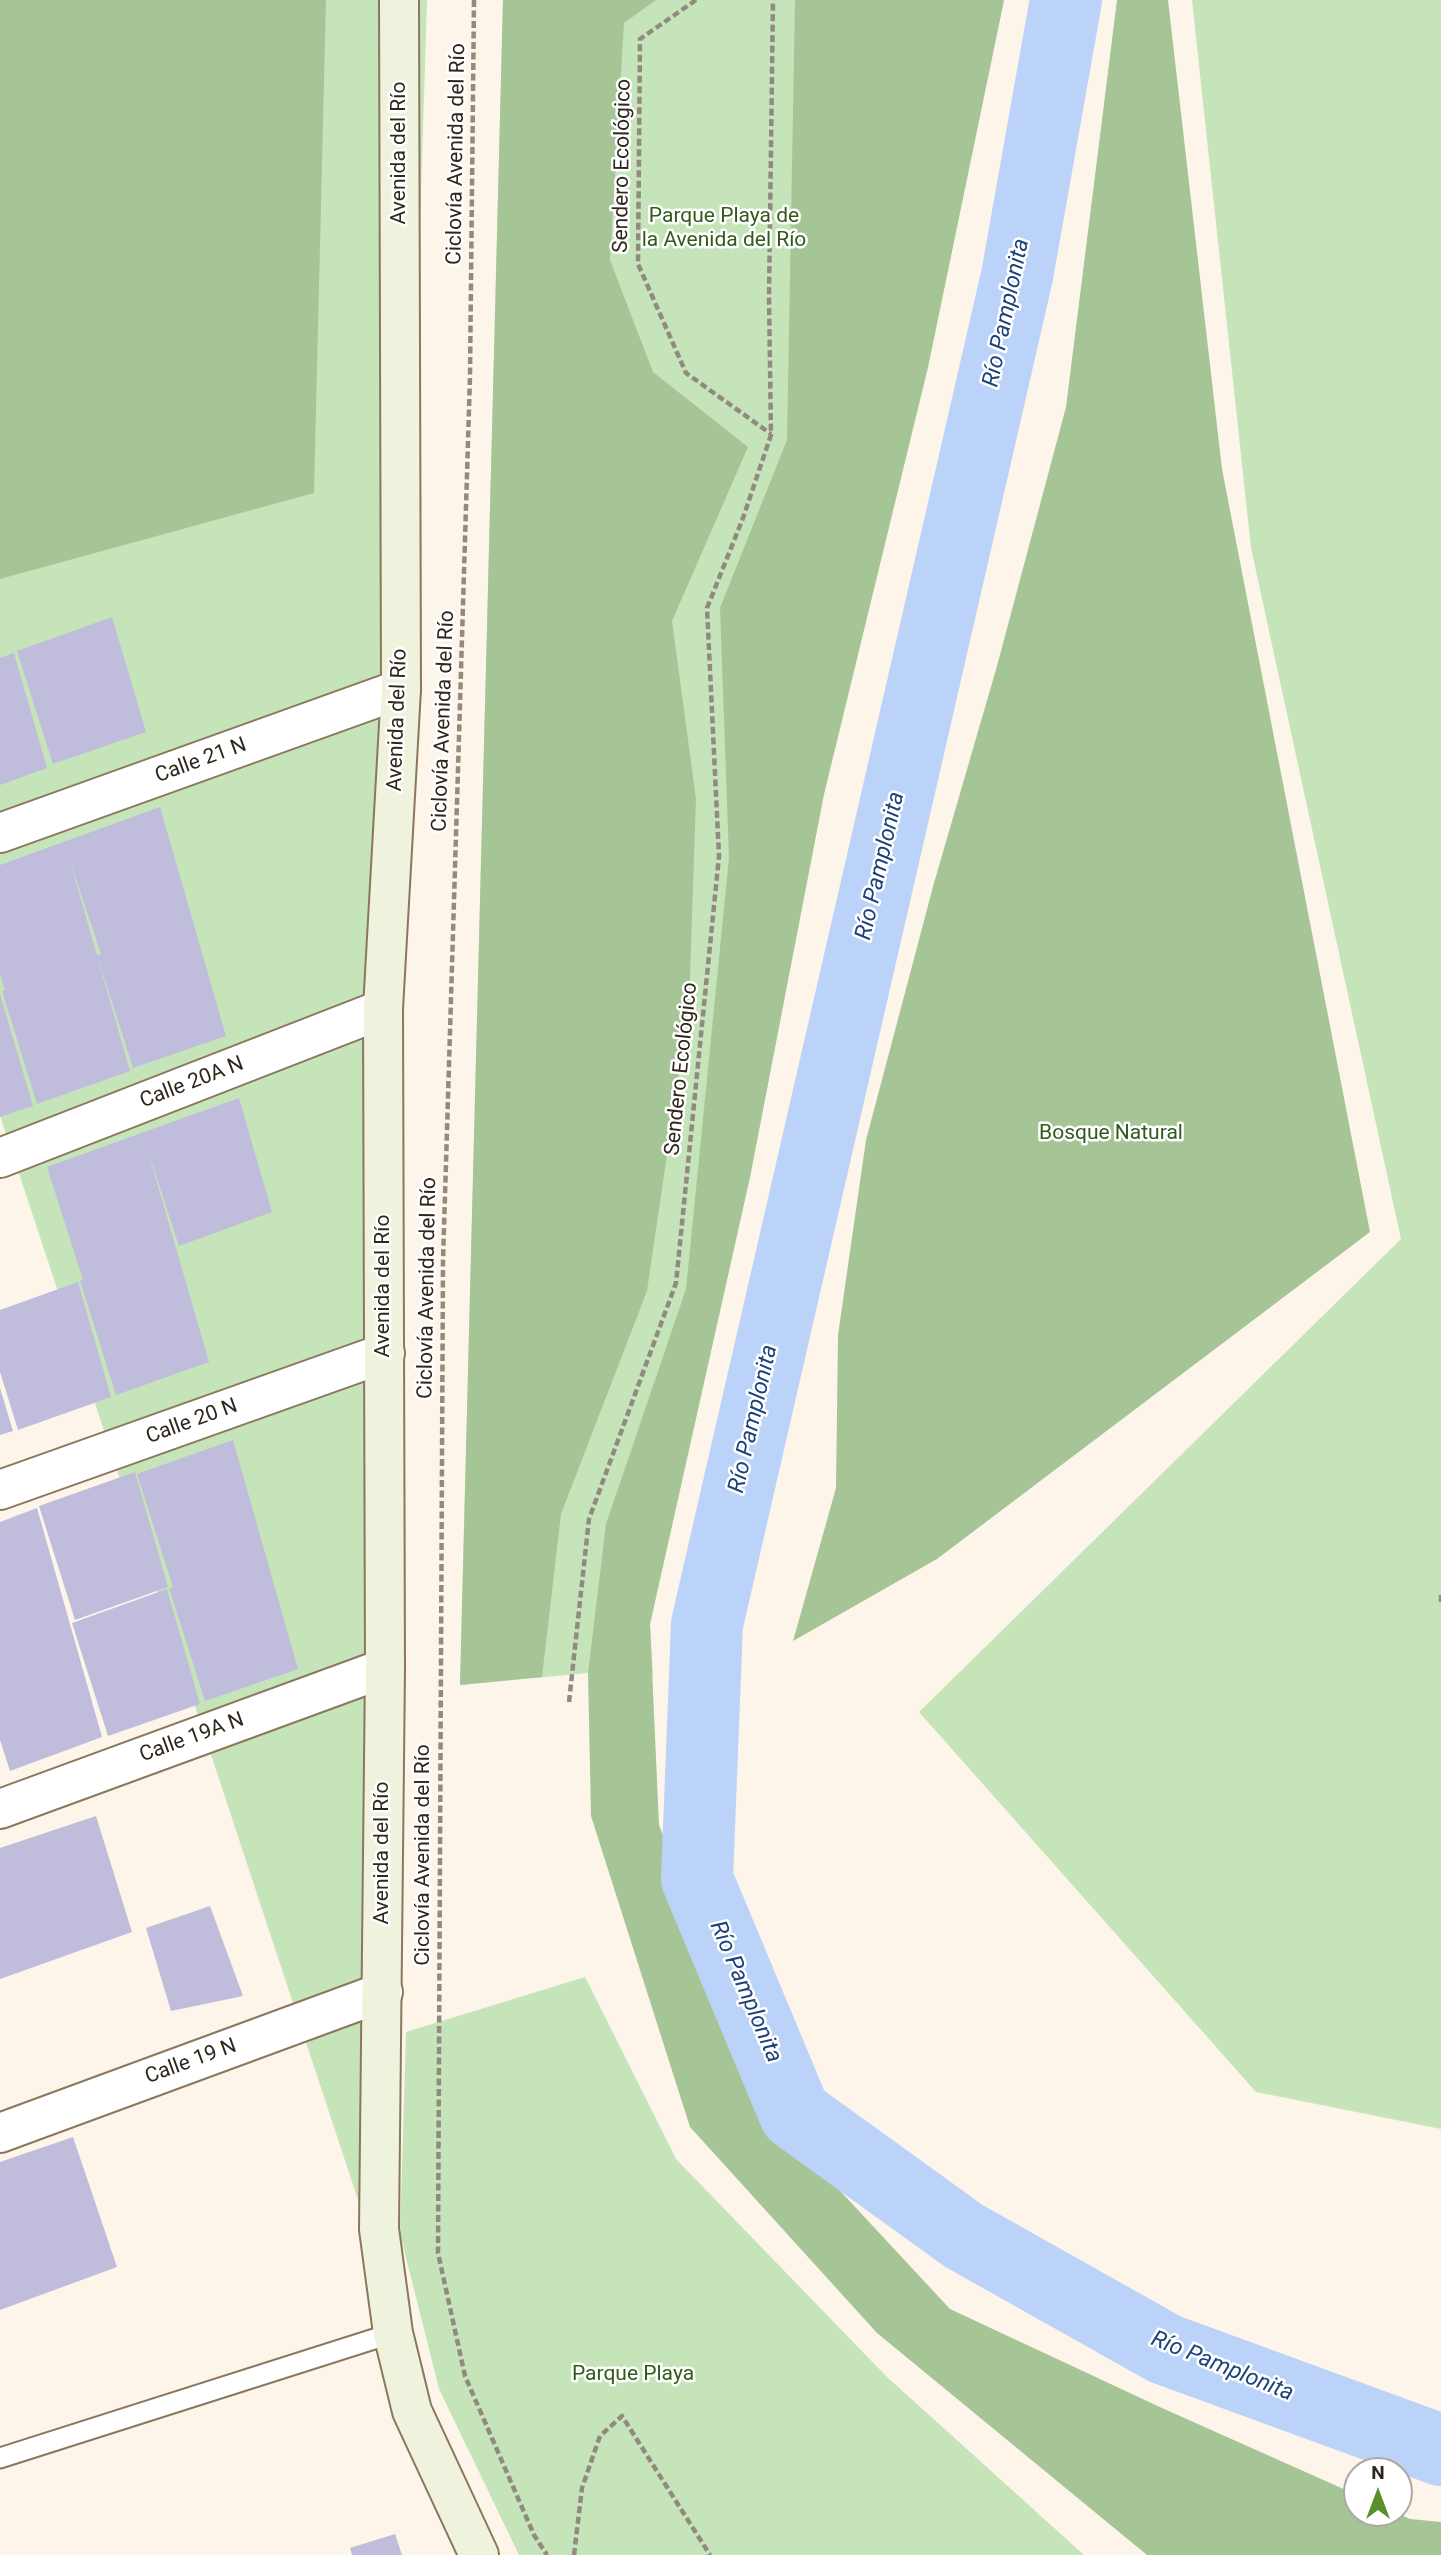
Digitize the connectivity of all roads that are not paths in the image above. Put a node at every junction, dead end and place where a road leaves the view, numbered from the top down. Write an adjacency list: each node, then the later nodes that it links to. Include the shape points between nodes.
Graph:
1 (399, 0): 2 (main road, Avenida del Río)
2 (401, 690): 3 (street, Calle 21 N); 4 (main road, Avenida del Río)
3 (0, 833)
4 (383, 1009): 5 (street, Calle 20A N); 6 (main road, Avenida del Río)
5 (0, 1158)
6 (385, 1353): 7 (street, Calle 20 N); 8 (main road, Avenida del Río)
7 (0, 1490)
8 (385, 1668): 9 (street, Calle 19A N); 10 (main road, Avenida del Río)
9 (0, 1809)
10 (383, 1992): 11 (street, Calle 19 N); 12 (main road, Avenida del Río, via 379,2229)
11 (0, 2133)
12 (393, 2333): 13 (lane); 14 (main road, Avenida del Río, via 412,2412)
13 (0, 2458)
14 (479, 2555)

